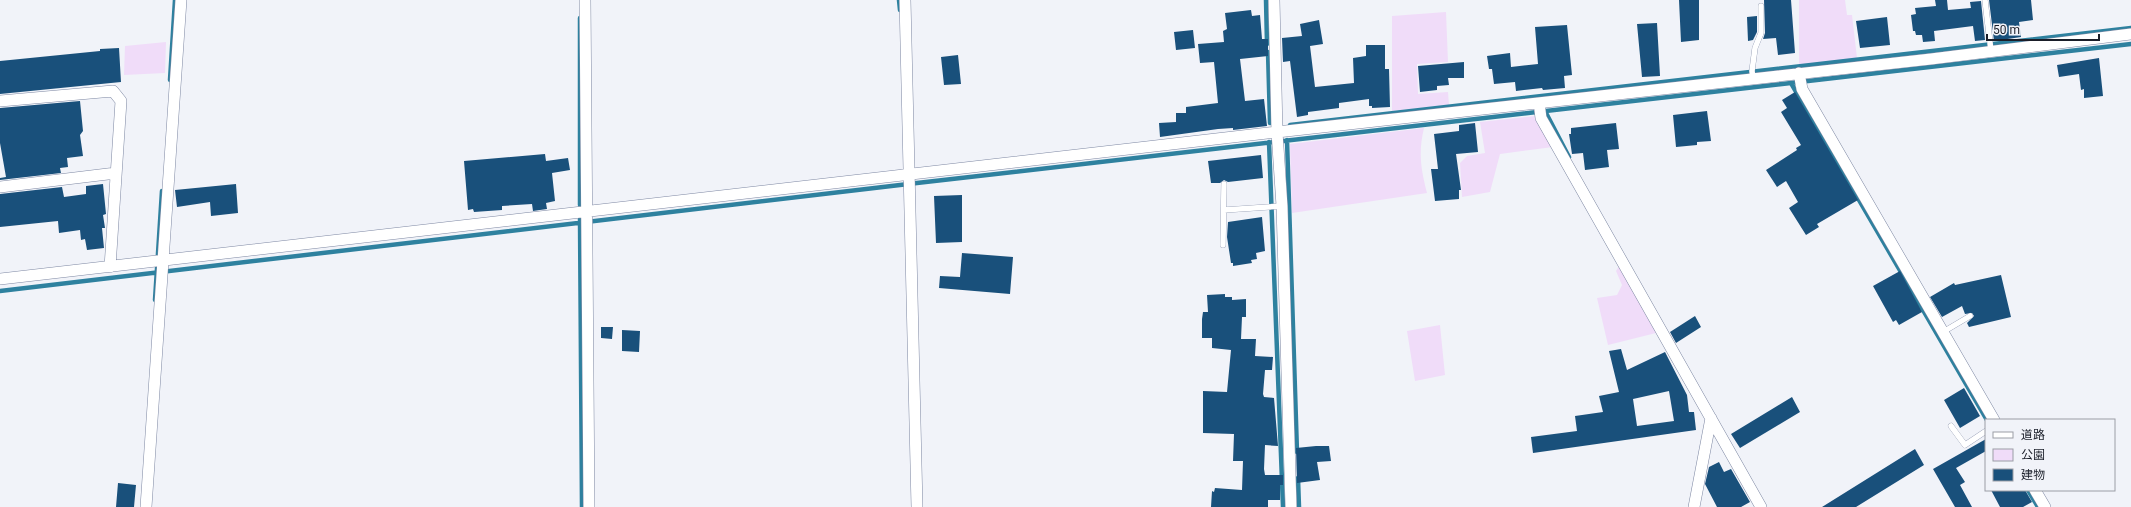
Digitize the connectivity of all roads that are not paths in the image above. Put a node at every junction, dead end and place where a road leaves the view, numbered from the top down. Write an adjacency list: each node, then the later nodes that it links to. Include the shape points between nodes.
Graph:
1 (181, 0): 22 (street)
2 (585, 0): 20 (street)
3 (905, 0): 15 (street)
4 (1274, 0): 13 (street)
5 (1985, 0): 8 (lane)
6 (1761, 6): 9 (lane, via 1761,33 1755,48)
7 (2131, 34): 8 (street)
8 (1990, 47): 10 (street)
9 (1752, 75): 10 (street); 12 (street)
10 (1800, 79): 26 (street)
11 (0, 101): 14 (street, via 113,91 121,101)
12 (1540, 108): 13 (street); 27 (street)
13 (1277, 138): 15 (street); 18 (street)
14 (116, 173): 17 (street); 23 (street)
15 (909, 180): 20 (street); 34 (street)
16 (1224, 184): 19 (lane)
17 (0, 187)
18 (1275, 206): 19 (lane); 35 (street)
19 (1224, 210): 21 (lane)
20 (587, 220): 22 (street); 33 (street)
21 (1223, 245)
22 (160, 266): 23 (street); 32 (street)
23 (110, 267): 24 (street)
24 (0, 279)
25 (1970, 316): 26 (lane)
26 (1942, 333): 28 (street)
27 (1711, 418): 36 (street); 37 (street)
28 (1993, 419)
29 (1951, 426): 30 (lane, via 1965,445)
30 (1985, 432)
31 (2036, 491): 38 (street)
32 (146, 507)
33 (589, 507)
34 (917, 507)
35 (1291, 507)
36 (1694, 507)
37 (1761, 507)
38 (2045, 507)

